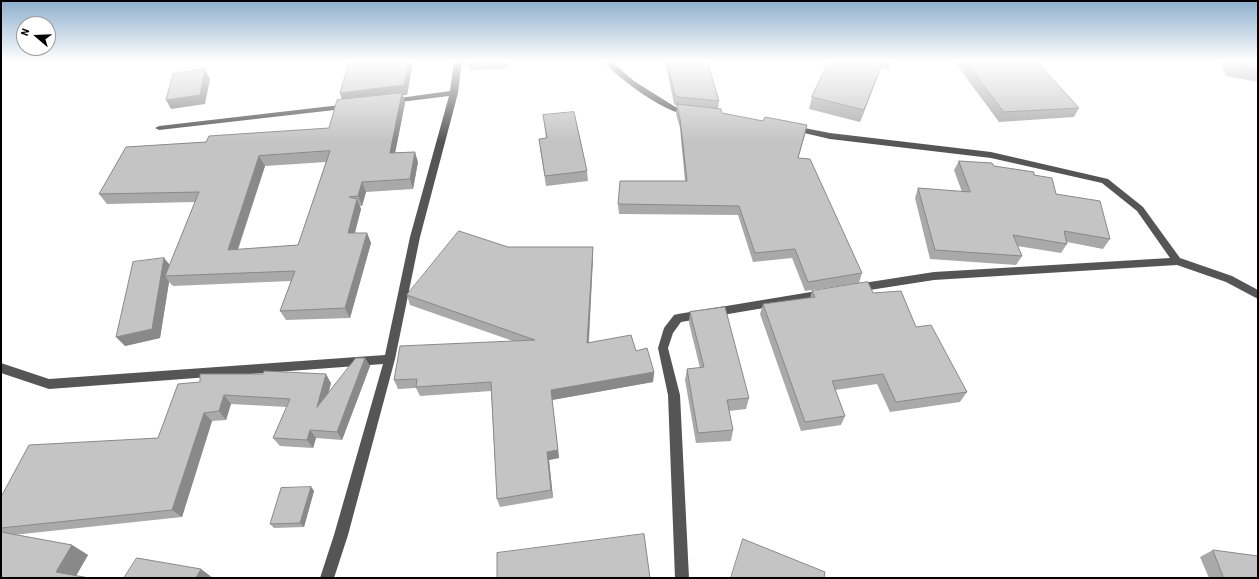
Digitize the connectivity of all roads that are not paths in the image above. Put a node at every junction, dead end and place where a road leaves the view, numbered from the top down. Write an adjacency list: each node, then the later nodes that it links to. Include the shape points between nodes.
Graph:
1 (455, 88): 3 (street)
2 (639, 88): 6 (street, via 675,110)
3 (454, 93): 4 (street); 13 (street, via 415,237)
4 (384, 102)
5 (361, 104): 8 (street)
6 (702, 113)
7 (786, 126): 9 (street, via 830,136 991,155 1106,181 1140,209)
8 (159, 128)
9 (1177, 261): 10 (street, via 934,276); 12 (street, via 1229,279)
10 (848, 290)
11 (832, 292): 16 (street, via 678,318 668,332 663,348 674,395)
12 (1258, 295)
13 (390, 359): 14 (street, via 49,384); 15 (street)
14 (1, 368)
15 (327, 578)
16 (682, 578)

